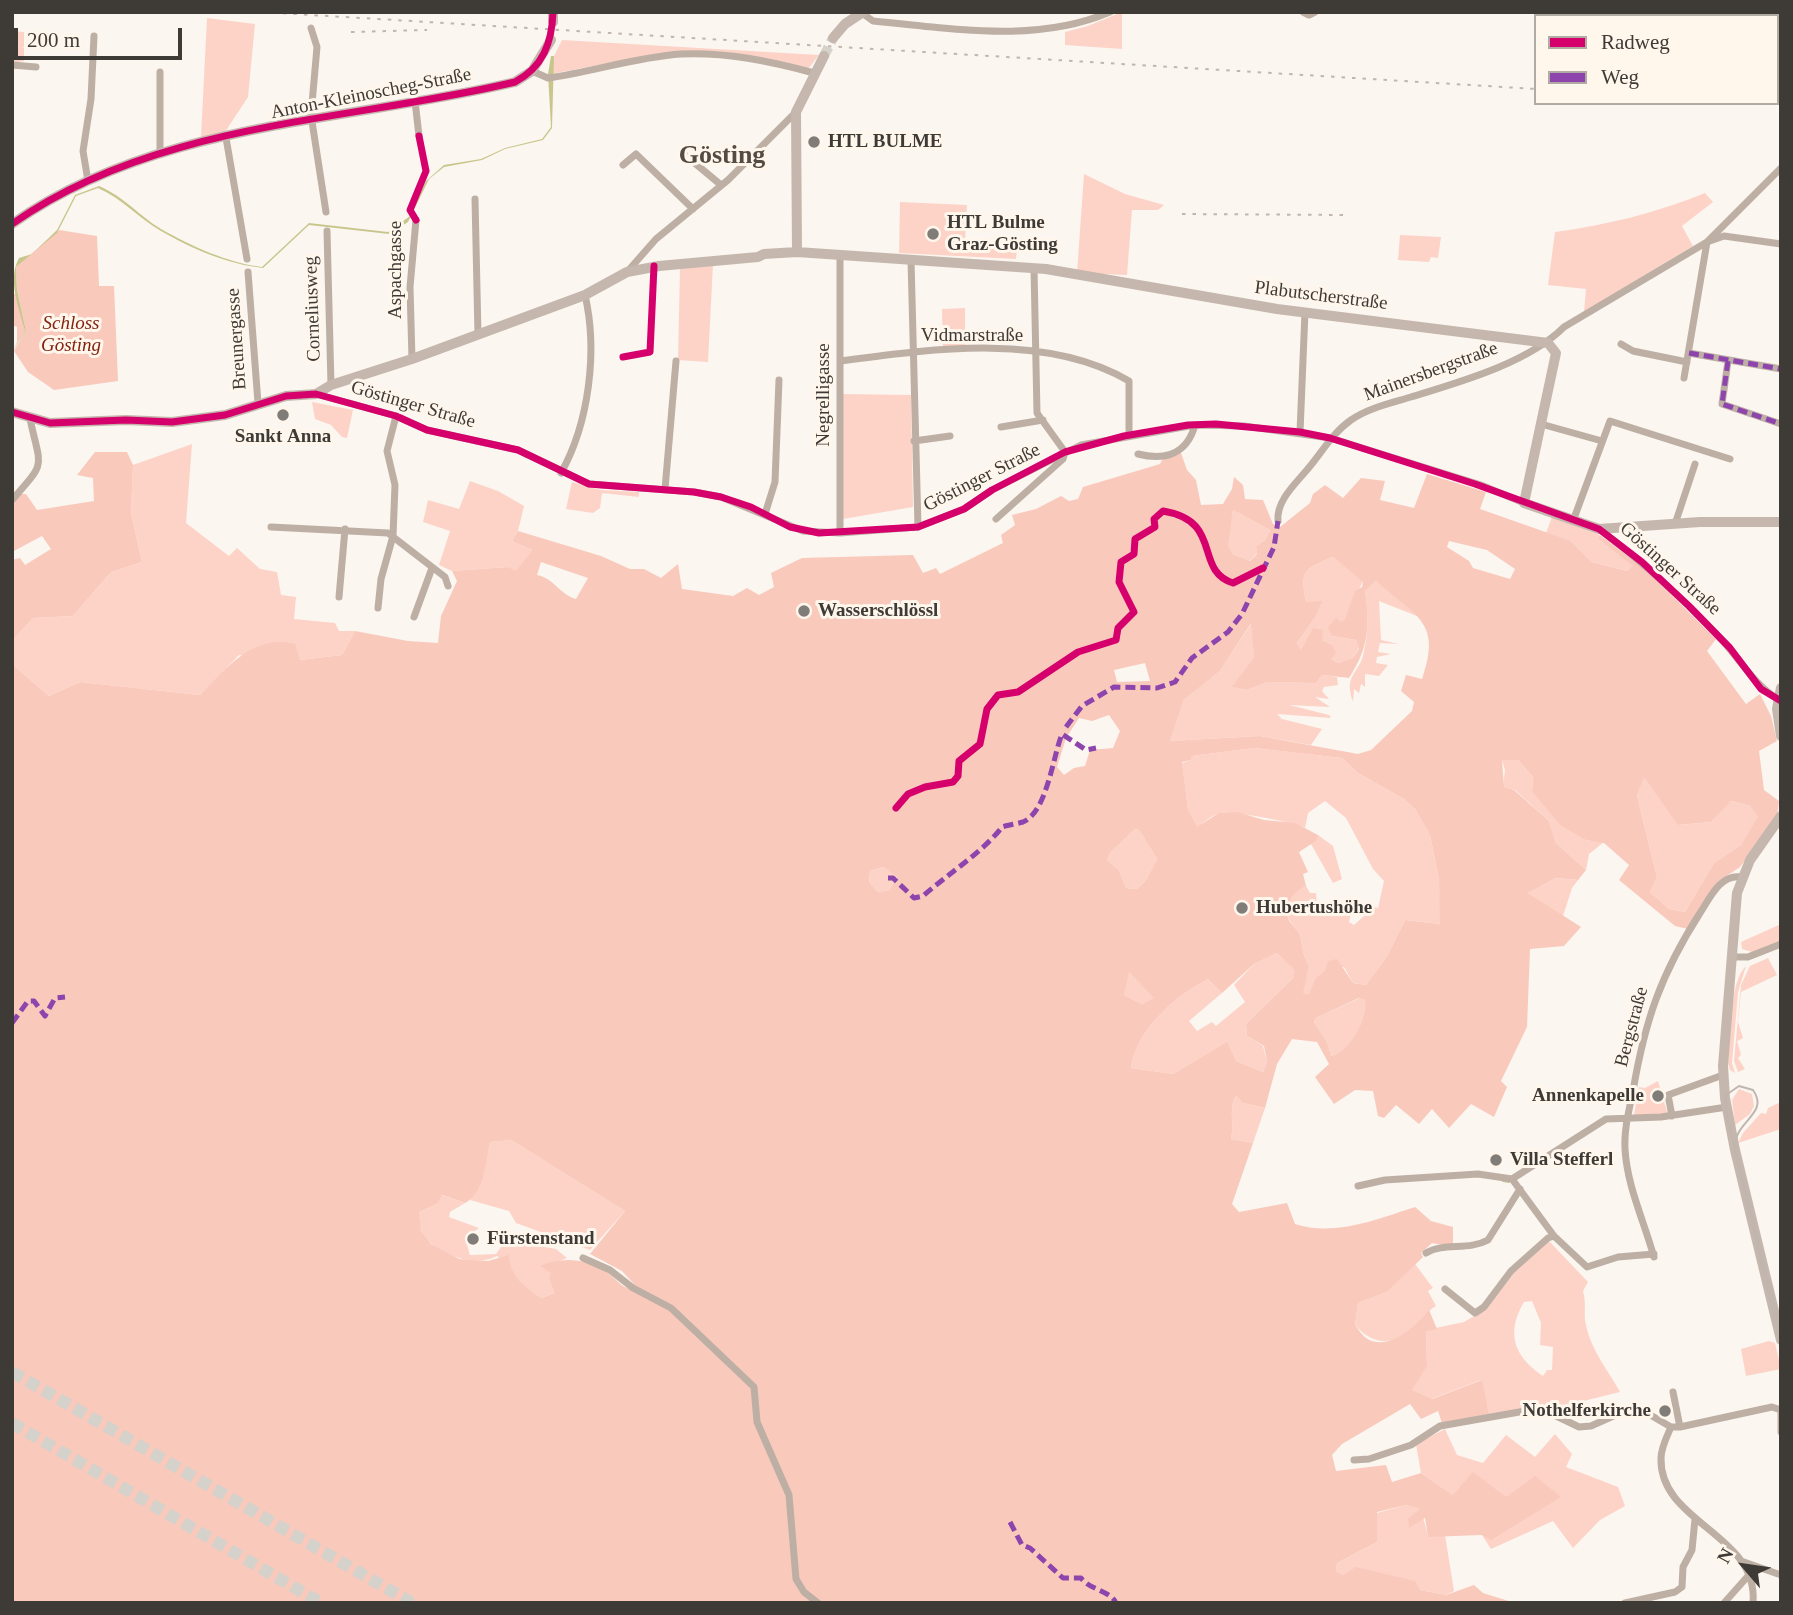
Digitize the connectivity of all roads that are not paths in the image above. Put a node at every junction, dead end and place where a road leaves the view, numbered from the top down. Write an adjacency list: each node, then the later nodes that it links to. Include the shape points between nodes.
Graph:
1 (1110, 12): 4 (street, via 1052,30 1020,32 873,21)
2 (1303, 12): 3 (street)
3 (1315, 12)
4 (863, 13): 7 (street)
5 (311, 28): 17 (street, via 317,47)
6 (94, 36): 24 (street, via 83,151)
7 (833, 38)
8 (551, 40): 12 (street)
9 (824, 56): 14 (street)
10 (12, 65): 11 (street)
11 (36, 67)
12 (535, 68): 14 (street, via 550,77 701,54 754,59); 15 (street, Anton-Kleinoscheg-Straße, via 515,82)
13 (160, 72): 20 (street)
14 (814, 74): 16 (street)
15 (415, 101): 17 (street, Anton-Kleinoscheg-Straße); 18 (street)
16 (796, 112): 25 (street); 34 (street)
17 (312, 121): 19 (street, Anton-Kleinoscheg-Straße); 28 (street)
18 (419, 136)
19 (226, 138): 20 (street, Anton-Kleinoscheg-Straße); 36 (street, Breunergasse)
20 (160, 154): 24 (street, Anton-Kleinoscheg-Straße)
21 (685, 155): 25 (street)
22 (623, 165): 27 (street, via 636,154)
23 (1781, 168): 32 (street)
24 (88, 181): 30 (street, Anton-Kleinoscheg-Straße)
25 (721, 185): 27 (street)
26 (475, 199): 43 (street)
27 (693, 209): 40 (street, via 656,239)
28 (326, 212)
29 (416, 220): 49 (street, Aspachgasse, via 410,287)
30 (12, 224)
31 (327, 231): 57 (street, Corneliusweg)
32 (1707, 242): 33 (street, via 1724,236); 44 (street, via 1564,327); 48 (street)
33 (1781, 244)
34 (798, 253): 35 (street, Plabutscherstraße); 40 (street, Plabutscherstraße, via 793,259 758,257)
35 (840, 256): 37 (street, Plabutscherstraße); 51 (street, Negrelligasse)
36 (247, 259)
37 (911, 260): 38 (street, Plabutscherstraße); 46 (street)
38 (1034, 268): 42 (street, Plabutscherstraße); 47 (street)
39 (248, 272): 59 (street, Breunergasse)
40 (627, 272): 41 (street, Plabutscherstraße)
41 (585, 295): 43 (street, Plabutscherstraße); 78 (street, via 590,334 586,397 578,436)
42 (1305, 312): 44 (street, Plabutscherstraße); 68 (street)
43 (478, 335): 49 (street, Plabutscherstraße)
44 (1548, 343): 64 (street, via 1556,353); 71 (street, Mainersbergstraße, via 1474,377 1375,408 1352,419)
45 (1621, 344): 53 (street, via 1633,351)
46 (911, 352): 47 (street, Vidmarstraße, via 997,348); 51 (street, Vidmarstraße); 72 (street)
47 (1034, 352): 63 (street, via 1037,413); 69 (street, Vidmarstraße, via 1095,365 1129,381)
48 (1689, 353): 52 (street); 53 (street)
49 (412, 359): 57 (street, Plabutscherstraße)
50 (676, 361): 79 (street)
51 (840, 361): 92 (street, Negrelligasse)
52 (1728, 361): 54 (street); 65 (street, via 1721,404)
53 (1687, 362): 55 (street)
54 (1781, 369)
55 (1684, 378)
56 (779, 380): 82 (street, via 775,482)
57 (331, 385): 58 (street, Plabutscherstraße)
58 (316, 394): 59 (street, Göstinger Straße); 61 (street, Göstinger Straße)
59 (258, 403): 62 (street, Göstinger Straße, via 225,415 172,422 50,423)
60 (12, 412): 62 (street, Göstinger Straße)
61 (397, 416): 78 (street, Göstinger Straße, via 427,429 518,450); 93 (street, via 387,451 395,485)
62 (30, 419): 80 (street, via 39,469)
63 (1043, 420): 67 (street); 74 (street)
64 (1541, 424): 73 (street); 81 (street)
65 (1781, 424)
66 (1195, 425): 68 (street, Göstinger Straße); 69 (street, Göstinger Straße); 75 (street, via 1178,452 1156,459)
67 (1001, 428)
68 (1300, 432): 71 (street, Göstinger Straße)
69 (1129, 435): 74 (street, Göstinger Straße)
70 (950, 436): 72 (street)
71 (1330, 438): 81 (street, Göstinger Straße); 84 (street, Mainersbergstraße, via 1283,501)
72 (914, 441): 89 (street)
73 (1602, 441): 76 (street, via 1612,421); 85 (street)
74 (1065, 452): 83 (street, Göstinger Straße, via 1063,459); 89 (street, Göstinger Straße, via 964,509)
75 (1138, 454)
76 (1730, 459)
77 (1695, 464): 87 (street)
78 (561, 473): 79 (street, Göstinger Straße, via 604,487)
79 (665, 489): 82 (street, Göstinger Straße, via 721,497)
80 (12, 500)
81 (1524, 503): 85 (street, Göstinger Straße)
82 (765, 514): 92 (street, Göstinger Straße, via 803,531)
83 (996, 519)
84 (1278, 521)
85 (1573, 521): 91 (street, Göstinger Straße)
86 (1781, 522): 87 (street)
87 (1675, 524): 91 (street)
88 (271, 527): 90 (street)
89 (918, 527): 92 (street, Göstinger Straße)
90 (345, 529): 93 (street); 96 (street)
91 (1599, 529): 100 (street, Göstinger Straße, via 1689,606 1761,689)
92 (840, 533)
93 (393, 536): 94 (street); 97 (street, via 380,580)
94 (432, 568): 95 (street); 98 (street)
95 (447, 586)
96 (339, 597)
97 (378, 608)
98 (414, 617)
99 (1781, 688): 100 (street)
100 (1780, 701): 101 (street)
101 (1781, 736)
102 (1781, 816): 103 (street)
103 (1741, 877): 105 (street); 109 (street, Bergstraße, via 1722,881 1665,972 1639,1051)
104 (1781, 944): 105 (street, via 1748,957)
105 (1733, 957): 106 (street)
106 (1723, 1075): 107 (street); 108 (street, via 1668,1095)
107 (1727, 1107): 108 (street); 117 (street)
108 (1672, 1116): 109 (street)
109 (1627, 1118): 110 (street, via 1604,1120); 113 (street, Bergstraße, via 1626,1159 1654,1255 1587,1267)
110 (1512, 1179): 111 (street, via 1478,1174); 112 (street)
111 (1358, 1186)
112 (1520, 1189): 113 (street); 114 (street, via 1488,1240 1464,1248 1434,1247)
113 (1554, 1236): 116 (street, via 1511,1270 1475,1313)
114 (1426, 1253)
115 (583, 1258): 128 (street, via 671,1308 754,1387 758,1422 791,1503 796,1579 803,1592)
116 (1445, 1289)
117 (1781, 1340)
118 (1673, 1392): 120 (street)
119 (1781, 1412): 120 (street, via 1772,1407); 121 (street)
120 (1675, 1427): 122 (street, via 1640,1409 1579,1427 1548,1412 1525,1411 1440,1426 1411,1445); 123 (street, via 1660,1454 1661,1469 1671,1491)
121 (1781, 1432)
122 (1354, 1460)
123 (1695, 1519): 124 (street, via 1724,1540); 129 (street, via 1682,1587)
124 (1741, 1562): 125 (street); 126 (street)
125 (1756, 1567): 126 (street); 127 (street)
126 (1747, 1574): 130 (street); 131 (street)
127 (1781, 1575)
128 (818, 1603)
129 (1625, 1603)
130 (1724, 1603)
131 (1753, 1603)

